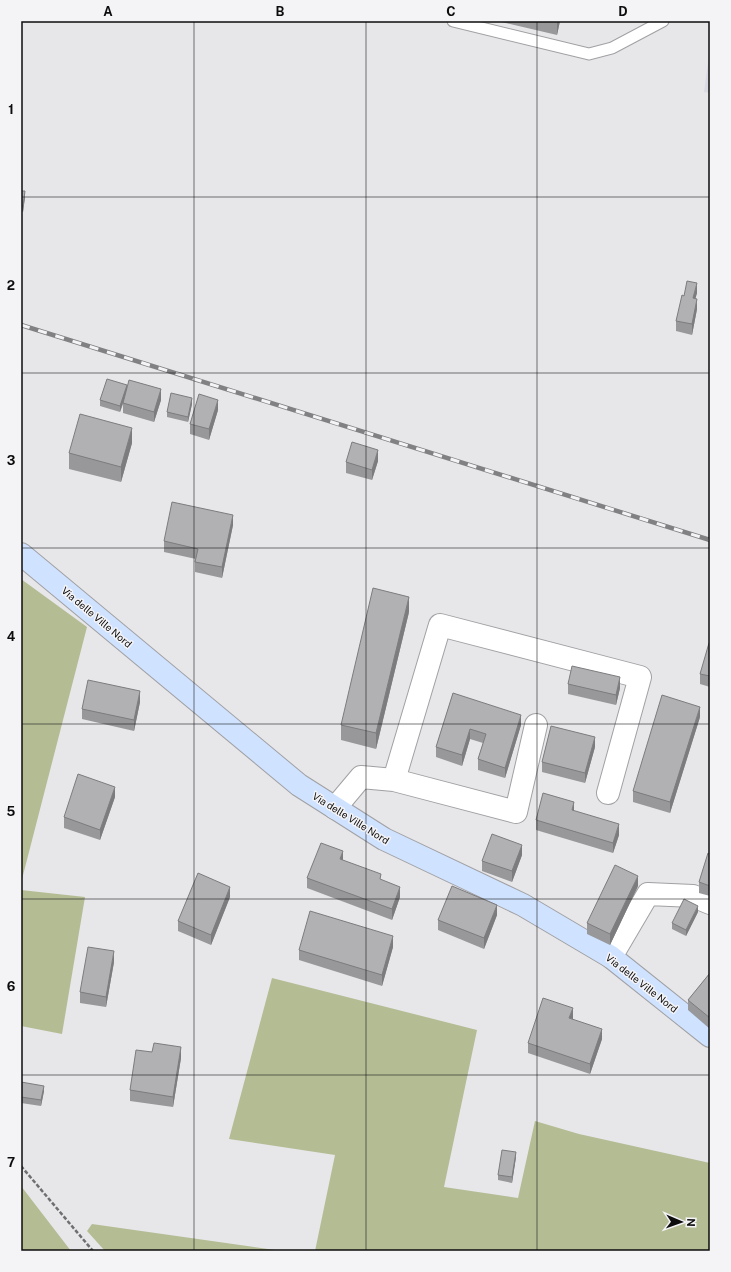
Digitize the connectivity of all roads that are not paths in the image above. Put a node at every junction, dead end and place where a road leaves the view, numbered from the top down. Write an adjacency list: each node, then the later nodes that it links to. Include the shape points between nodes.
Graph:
1 (453, 21): 2 (lane, via 589,54 612,48)
2 (663, 21)
3 (21, 554): 7 (street, Via delle Ville Nord, via 299,785)
4 (536, 725): 5 (street, via 516,812)
5 (394, 780): 6 (street, via 440,625 640,677); 7 (street, via 361,777)
6 (608, 793)
7 (335, 808): 9 (street, Via delle Ville Nord, via 384,839 523,905)
8 (710, 903): 9 (street, via 693,896 648,894)
9 (611, 957): 10 (street, Via delle Ville Nord)
10 (710, 1036)

